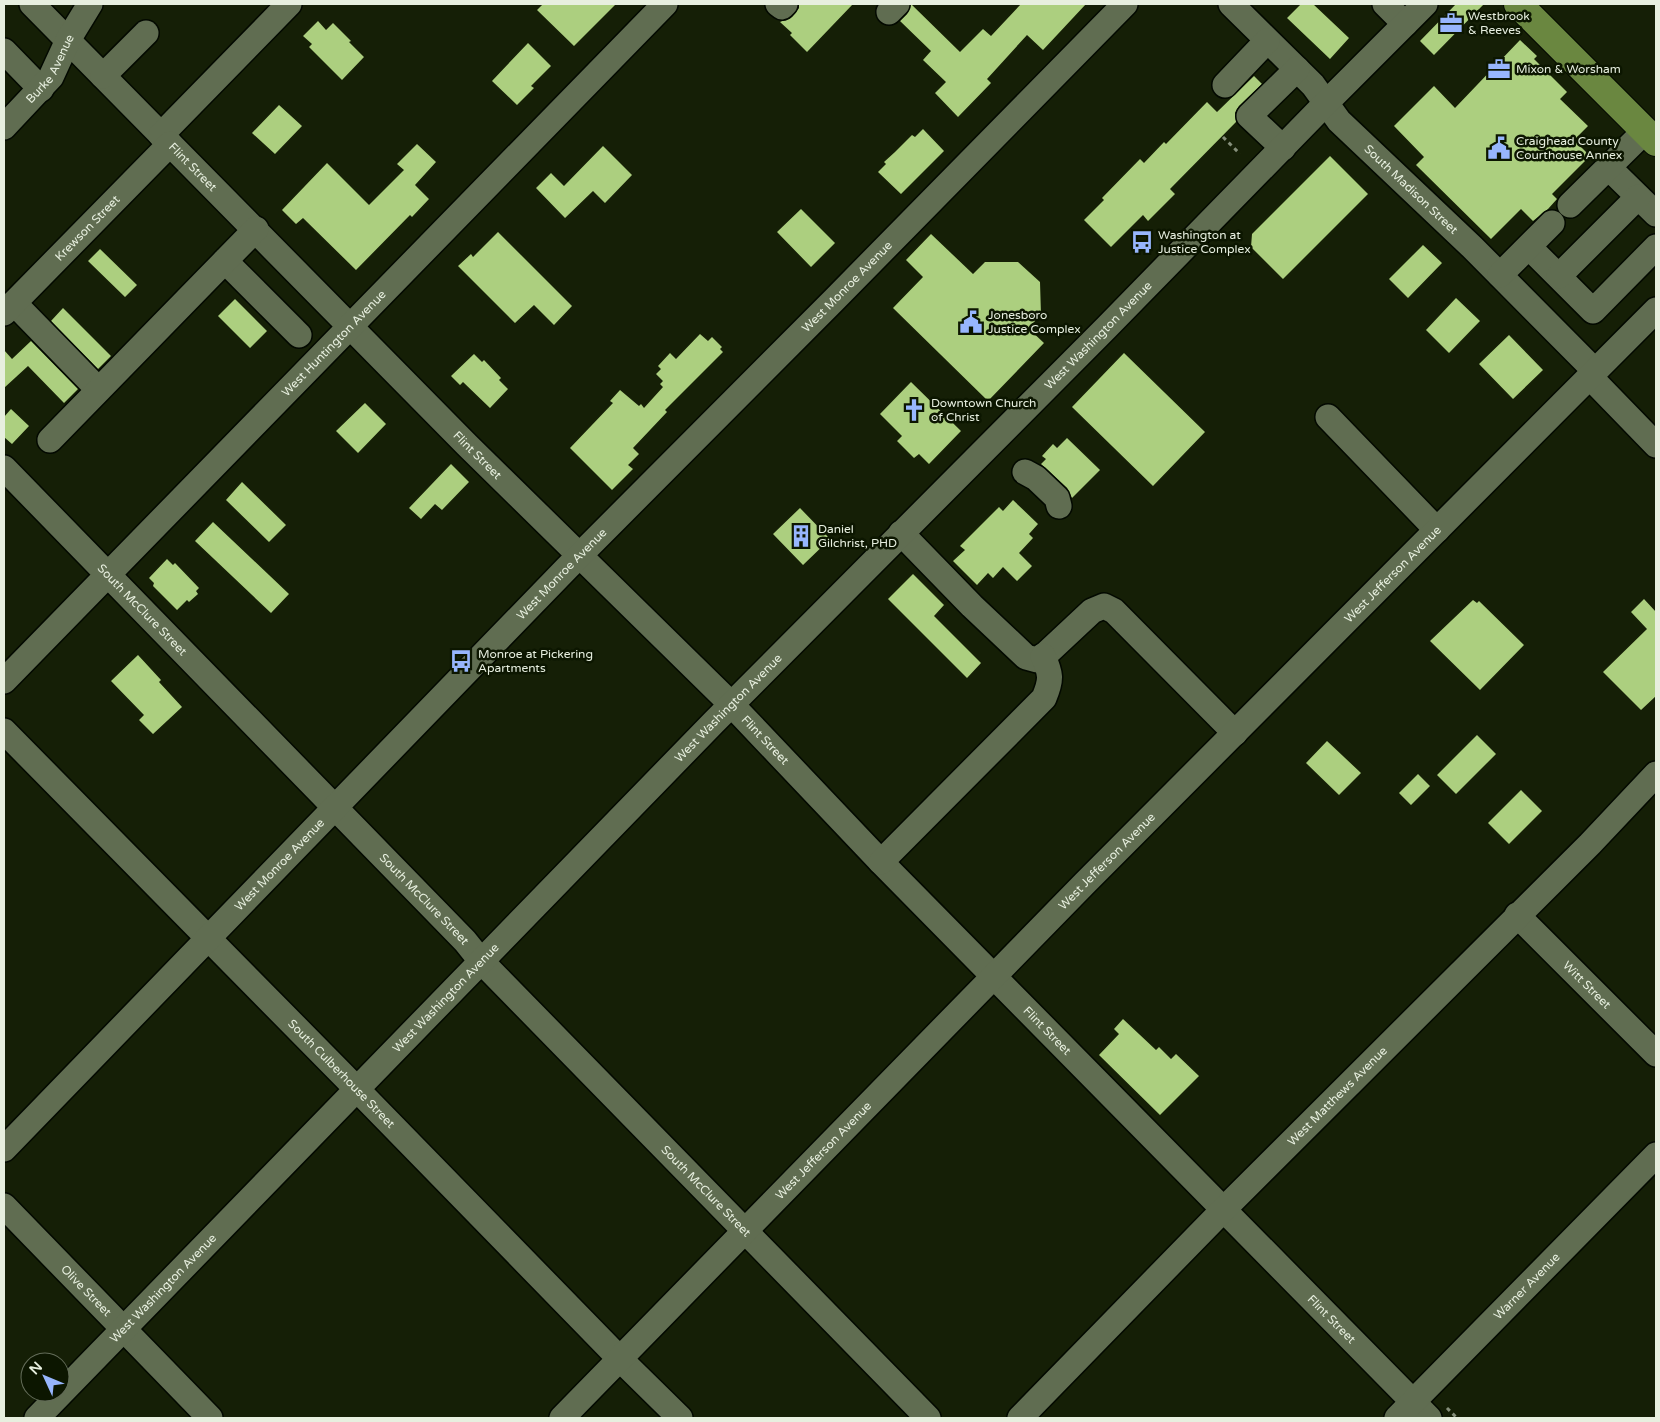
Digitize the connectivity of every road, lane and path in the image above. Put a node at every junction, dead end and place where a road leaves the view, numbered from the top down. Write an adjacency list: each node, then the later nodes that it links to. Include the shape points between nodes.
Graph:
1 (32, 4): 14 (street, Flint Street)
2 (90, 4): 14 (street, Burke Avenue)
3 (289, 4): 25 (street, Krewson Street)
4 (665, 4): 41 (street, West Huntington Avenue)
5 (778, 4): 6 (street, via 782,7)
6 (786, 4)
7 (1125, 4): 53 (street, West Monroe Avenue)
8 (1231, 4): 15 (street, South Madison Street)
9 (1384, 4): 12 (street)
10 (1425, 4): 12 (street, West Washington Avenue)
11 (1518, 4): 24 (main road)
12 (1405, 24): 21 (street, West Washington Avenue)
13 (146, 34): 18 (street)
14 (68, 40): 18 (street, Flint Street); 20 (street, Burke Avenue, via 51,77)
15 (1267, 41): 17 (street, South Madison Street); 19 (street)
16 (4, 51): 20 (street)
17 (1297, 69): 21 (street, South Madison Street); 26 (street, via 1249,116)
18 (103, 76): 25 (street, Flint Street)
19 (1225, 85)
20 (41, 89): 22 (street, Burke Avenue)
21 (1325, 104): 26 (street, West Washington Avenue); 37 (street, South Madison Street)
22 (4, 127)
23 (1222, 136): 27 (path)
24 (1651, 137): 28 (street)
25 (165, 139): 33 (street, Flint Street); 39 (street, Krewson Street)
26 (1282, 148): 52 (street, West Washington Avenue)
27 (1240, 154)
28 (1609, 168): 29 (street); 30 (street)
29 (1638, 196): 31 (street); 38 (street)
30 (1570, 205)
31 (1656, 214)
32 (1552, 223): 34 (street)
33 (256, 229): 36 (street); 41 (street, Flint Street)
34 (1529, 247): 37 (street); 38 (street)
35 (1656, 247): 38 (street, via 1593,311)
36 (225, 261): 42 (street); 46 (street)
37 (1500, 276): 43 (street, South Madison Street)
38 (1559, 276)
39 (9, 308): 44 (street)
40 (1656, 310): 43 (street, West Jefferson Avenue)
41 (350, 325): 53 (street, Flint Street); 54 (street, West Huntington Avenue)
42 (299, 335)
43 (1593, 374): 47 (street, South Madison Street); 51 (street, West Jefferson Avenue)
44 (92, 382)
45 (1328, 417): 51 (street)
46 (50, 440)
47 (1656, 445)
48 (4, 468): 54 (street, South McClure Street)
49 (1025, 472): 50 (street, via 1057,498)
50 (1059, 506)
51 (1437, 530): 59 (street, West Jefferson Avenue)
52 (901, 533): 55 (street, via 1026,657 1037,660); 57 (street, West Washington Avenue)
53 (579, 556): 57 (street, Flint Street); 61 (street, West Monroe Avenue)
54 (106, 574): 56 (street, West Huntington Avenue); 61 (street, South McClure Street)
55 (1043, 656): 59 (street, via 1092,611 1104,606 1114,611); 62 (street, via 1050,683 1044,698)
56 (4, 681)
57 (731, 704): 62 (street, Flint Street); 65 (street, West Washington Avenue)
58 (4, 730): 64 (street, South Culberhouse Street)
59 (1234, 733): 66 (street, West Jefferson Avenue)
60 (1656, 774): 63 (street, West Matthews Avenue)
61 (334, 808): 64 (street, West Monroe Avenue); 65 (street, South McClure Street)
62 (880, 862): 66 (street, Flint Street)
63 (1517, 915): 67 (street, Witt Street); 72 (street, West Matthews Avenue)
64 (208, 938): 68 (street, South Culberhouse Street); 69 (street, West Monroe Avenue)
65 (482, 961): 68 (street, West Washington Avenue); 73 (street, South McClure Street)
66 (994, 976): 72 (street, Flint Street); 73 (street, West Jefferson Avenue)
67 (1656, 1054)
68 (357, 1090): 74 (street, West Washington Avenue); 75 (street, South Culberhouse Street)
69 (4, 1149)
70 (1656, 1155): 76 (street, Warner Avenue)
71 (4, 1206): 74 (street, Olive Street)
72 (1224, 1210): 76 (street, Flint Street); 82 (street, West Matthews Avenue)
73 (745, 1230): 75 (street, West Jefferson Avenue); 81 (street, South McClure Street)
74 (124, 1330): 77 (street, West Washington Avenue); 78 (street, Olive Street)
75 (620, 1359): 79 (street, West Jefferson Avenue); 80 (street, South Culberhouse Street)
76 (1413, 1413)
77 (37, 1418)
78 (210, 1418)
79 (562, 1418)
80 (680, 1418)
81 (928, 1418)
82 (1020, 1418)

